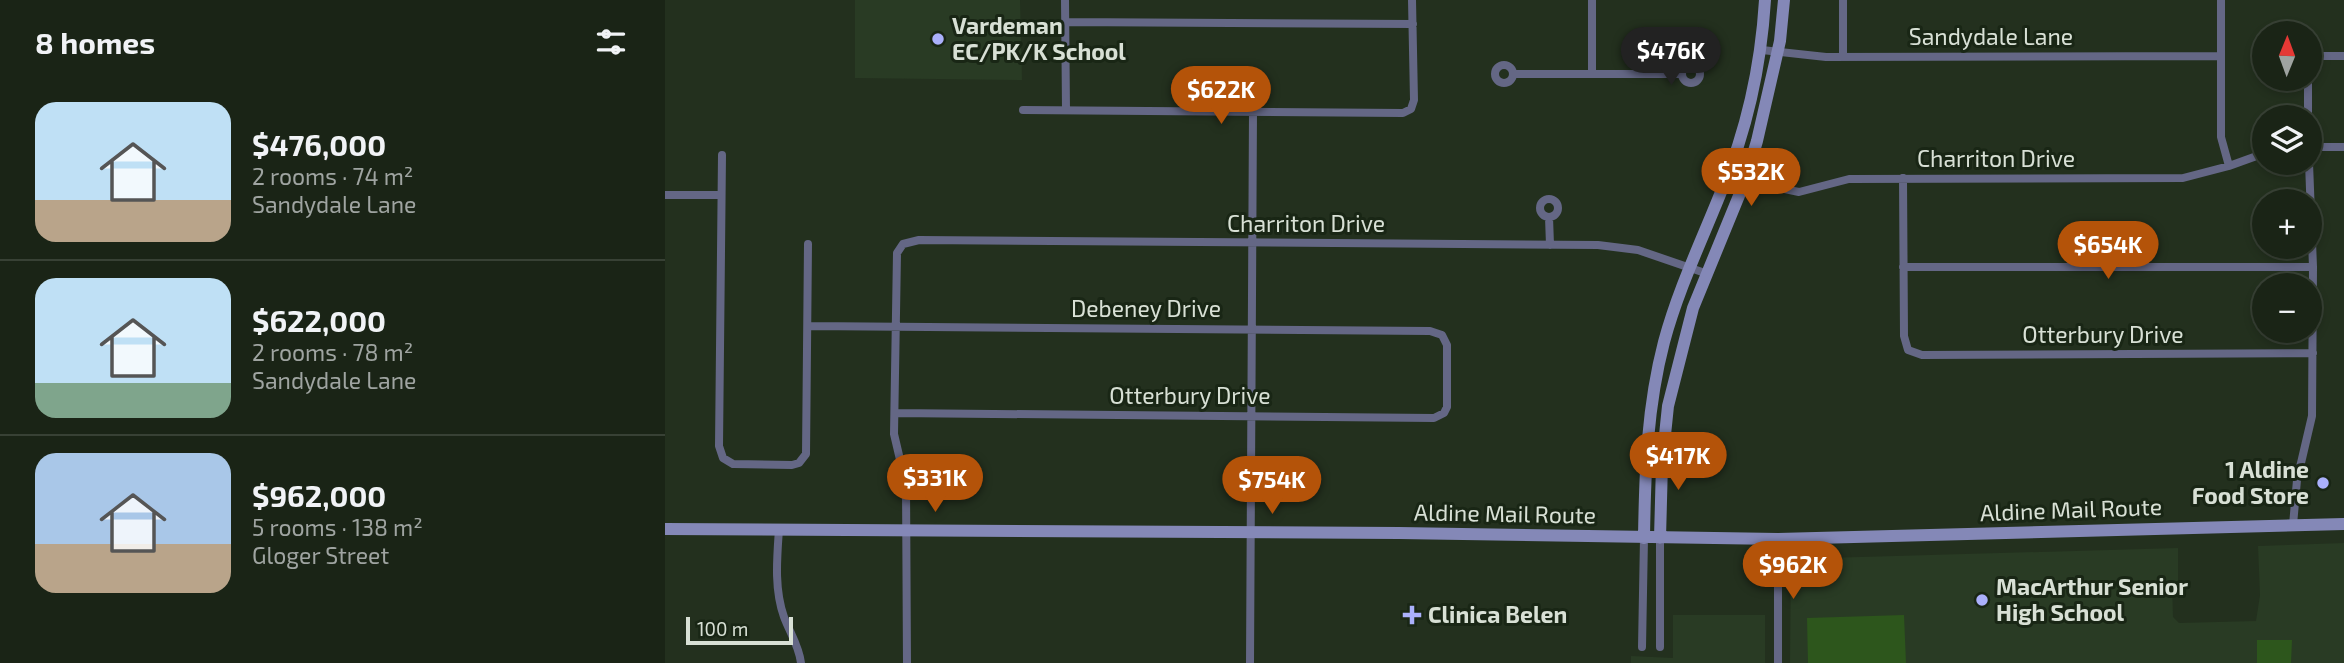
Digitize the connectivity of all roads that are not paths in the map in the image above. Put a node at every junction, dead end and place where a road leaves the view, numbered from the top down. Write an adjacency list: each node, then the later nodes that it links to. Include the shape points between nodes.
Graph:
1 (1065, 0): 8 (street)
2 (1412, 0): 9 (street)
3 (1592, 0): 16 (street)
4 (1765, 0): 10 (main road)
5 (1784, 0): 11 (main road)
6 (1843, 0): 15 (street)
7 (2221, 0): 12 (street)
8 (1066, 22): 9 (street); 20 (street)
9 (1413, 24): 21 (street, via 1411,109 1403,113)
10 (1762, 50): 11 (street, Sandydale Lane); 27 (main road)
11 (1777, 52): 15 (street, Sandydale Lane); 30 (main road)
12 (2221, 56): 15 (street, Sandydale Lane); 26 (street, via 2221,137)
13 (2322, 56): 14 (street)
14 (2344, 56)
15 (1843, 57)
16 (1592, 73): 17 (street); 18 (street)
17 (1514, 74)
18 (1681, 74)
19 (1023, 110): 20 (street)
20 (1066, 110): 21 (street)
21 (1253, 111): 34 (street)
22 (2322, 147): 23 (street)
23 (2344, 147)
24 (722, 155): 32 (street)
25 (2252, 158): 26 (street, Charriton Drive)
26 (2229, 166): 29 (street, Charriton Drive, via 2183,178)
27 (1728, 174): 30 (street, Charriton Drive); 37 (main road)
28 (2309, 175): 39 (street)
29 (1903, 178): 30 (street, Charriton Drive, via 1849,179 1798,192); 38 (street)
30 (1745, 181): 40 (main road)
31 (665, 195): 32 (street)
32 (721, 195): 41 (street, via 719,446 728,462 792,465 806,454)
33 (1549, 217): 36 (street)
34 (1252, 243): 36 (street, Charriton Drive); 42 (street, Charriton Drive, via 919,240 903,244 897,253); 43 (street)
35 (808, 244): 41 (street)
36 (1550, 245): 37 (street, Charriton Drive, via 1619,246)
37 (1690, 267): 40 (street, Charriton Drive); 46 (main road, via 1664,342)
38 (1903, 267): 39 (street); 44 (street, Otterbury Drive, via 1904,336 1908,350 1922,355)
39 (2313, 267): 44 (street)
40 (1706, 273): 47 (main road)
41 (808, 326): 42 (street, Debeney Drive)
42 (896, 327): 43 (street, Debeney Drive); 48 (street)
43 (1250, 328): 45 (street, Debeney Drive, via 1437,332 1447,345); 49 (street)
44 (2313, 354): 51 (street, via 2312,416 2297,480)
45 (1448, 374): 49 (street, Otterbury Drive, via 1447,407 1434,418)
46 (1652, 402): 47 (main road); 56 (main road, via 1644,467)
47 (1668, 406): 57 (main road)
48 (895, 413): 49 (street, Otterbury Drive); 54 (street)
49 (1250, 415): 55 (street)
50 (2344, 524): 51 (main road, Aldine Mail Route)
51 (2293, 525): 58 (main road, Aldine Mail Route)
52 (665, 529): 53 (main road, Aldine Mail Route)
53 (779, 530): 54 (main road, Aldine Mail Route); 61 (street, via 777,579 783,615)
54 (908, 531): 55 (main road, Aldine Mail Route); 62 (street)
55 (1250, 533): 56 (main road, Aldine Mail Route); 63 (street)
56 (1644, 538): 57 (main road, Aldine Mail Route); 59 (street)
57 (1660, 538): 58 (main road, Aldine Mail Route); 60 (street)
58 (1779, 539): 64 (street)
59 (1642, 647)
60 (1660, 647)
61 (801, 663)
62 (907, 663)
63 (1250, 663)
64 (1778, 663)

